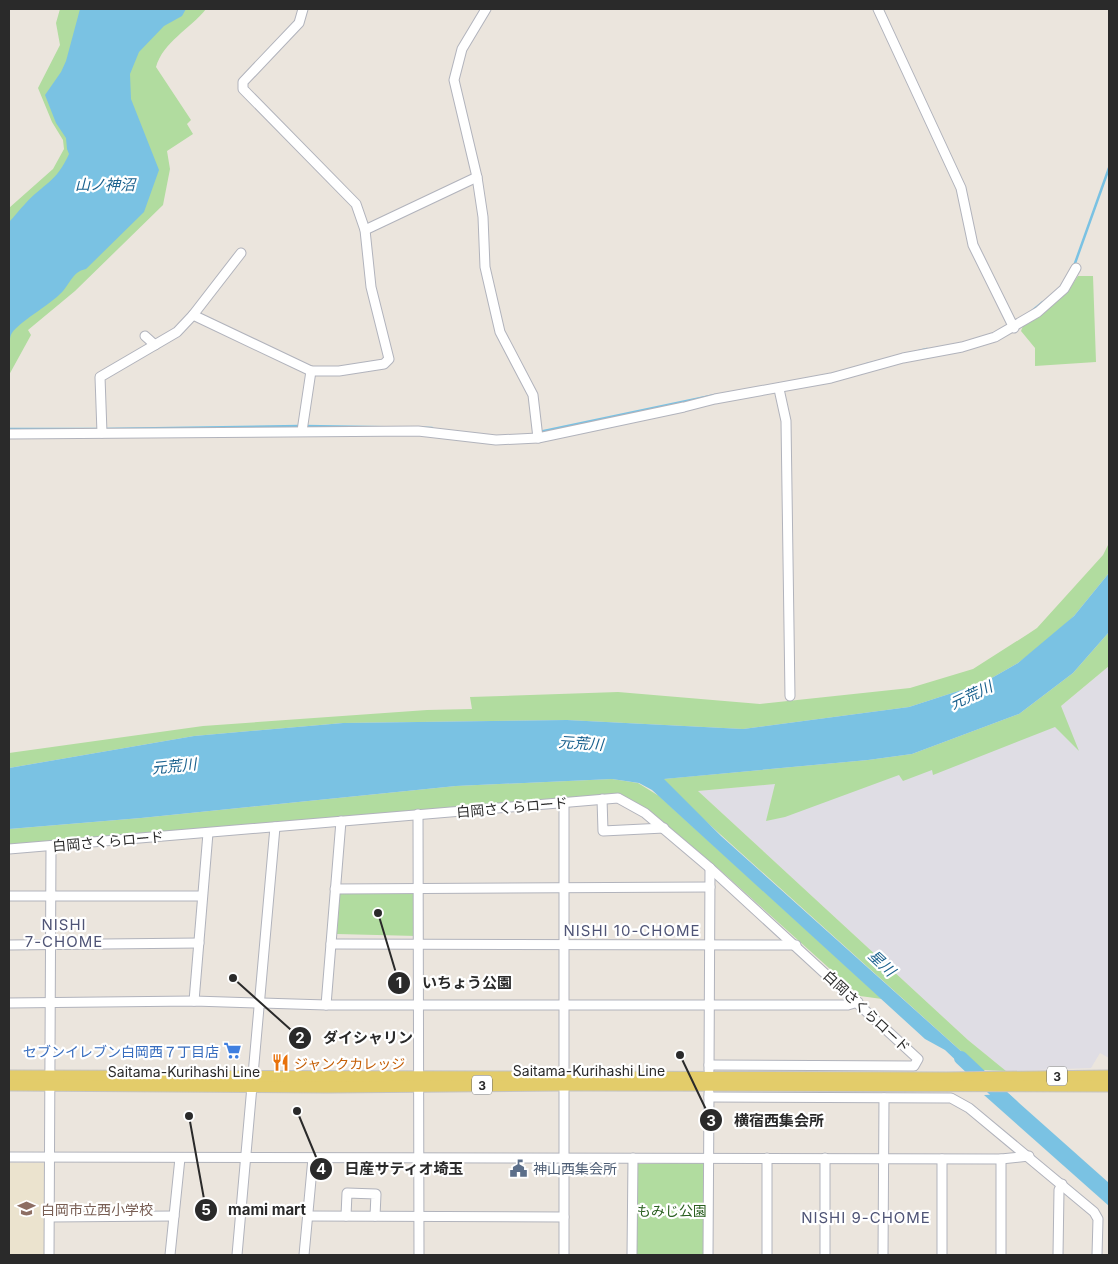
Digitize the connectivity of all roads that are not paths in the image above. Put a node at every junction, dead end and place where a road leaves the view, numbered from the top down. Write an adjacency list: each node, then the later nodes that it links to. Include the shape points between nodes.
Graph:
1 (303, 9): 5 (street, via 299,23 243,82 243,89 356,204)
2 (486, 9): 4 (street, via 462,49 454,80)
3 (878, 9): 9 (street, via 960,188 973,246)
4 (477, 177): 5 (street); 17 (street, via 485,267 500,332 534,395)
5 (365, 230): 12 (street, via 371,287 389,359 384,364 339,371)
6 (240, 253): 8 (street)
7 (1076, 268): 9 (street, via 1064,289)
8 (193, 314): 11 (street, via 176,332); 12 (street)
9 (1014, 328): 13 (street, via 962,347)
10 (145, 336): 11 (street)
11 (155, 345): 15 (street, via 100,377)
12 (312, 371): 14 (street)
13 (779, 388): 17 (street); 18 (street, via 786,421)
14 (302, 431): 15 (street); 17 (street, via 418,431 496,440)
15 (102, 433): 16 (street)
16 (9, 434)
17 (538, 438)
18 (790, 696)
19 (602, 799): 20 (street, 白岡さくらロード); 24 (street, 白岡さくらロード, via 618,798 646,813); 24 (street, via 603,831)
20 (564, 802): 21 (street, 白岡さくらロード); 30 (street)
21 (418, 814): 22 (street, 白岡さくらロード); 29 (street)
22 (341, 821): 23 (street, 白岡さくらロード); 32 (street)
23 (275, 827): 25 (street, 白岡さくらロード); 49 (street)
24 (664, 828): 28 (street, 白岡さくらロード)
25 (208, 833): 26 (street, 白岡さくらロード); 35 (street)
26 (50, 846): 27 (street, 白岡さくらロード); 34 (street)
27 (9, 849)
28 (710, 868): 31 (street); 43 (street, 白岡さくらロード)
29 (418, 888): 30 (street); 32 (street); 39 (street)
30 (564, 888): 31 (street); 41 (street)
31 (710, 888): 42 (street)
32 (335, 889): 38 (street)
33 (9, 896): 34 (street)
34 (50, 896): 35 (street); 36 (street)
35 (202, 896): 37 (street)
36 (50, 944): 37 (street); 40 (street); 47 (street)
37 (198, 944): 44 (street)
38 (331, 944): 39 (street); 50 (street)
39 (418, 944): 41 (street); 48 (street)
40 (9, 945)
41 (564, 945): 42 (street); 51 (street)
42 (710, 945): 43 (street); 52 (street)
43 (796, 945): 45 (street, 白岡さくらロード)
44 (194, 1001): 47 (street); 49 (street)
45 (858, 1002): 52 (street, via 848,1005); 58 (street, 白岡さくらロード, via 918,1059 914,1066)
46 (9, 1003): 47 (street)
47 (50, 1003): 55 (street)
48 (418, 1004): 50 (street); 51 (street); 59 (street)
49 (259, 1005): 50 (street); 56 (street)
50 (326, 1005)
51 (564, 1005): 52 (street); 57 (street)
52 (710, 1005): 58 (street)
53 (9, 1076): 55 (main road, Saitama-Kurihashi Line / 3)
54 (1109, 1076): 58 (main road, Saitama-Kurihashi Line / 3)
55 (50, 1081): 56 (main road, Saitama-Kurihashi Line / 3); 60 (main road, Saitama-Kurihashi Line / 3); 66 (street)
56 (252, 1081): 59 (main road, Saitama-Kurihashi Line / 3); 68 (street)
57 (565, 1081): 58 (main road, Saitama-Kurihashi Line / 3); 59 (main road, Saitama-Kurihashi Line / 3); 70 (street)
58 (709, 1081): 61 (main road, Saitama-Kurihashi Line / 3, via 956,1087); 62 (street); 75 (street)
59 (418, 1082): 64 (street)
60 (9, 1085)
61 (1109, 1086)
62 (884, 1098): 63 (street, via 957,1100); 74 (street)
63 (1029, 1156): 77 (street); 78 (street)
64 (419, 1157): 69 (street); 70 (street); 84 (street)
65 (9, 1158): 66 (street)
66 (50, 1158): 67 (street); 83 (street)
67 (180, 1158): 68 (street); 79 (street)
68 (245, 1158): 69 (street); 88 (street)
69 (313, 1158): 80 (street)
70 (564, 1158): 71 (street); 85 (street)
71 (633, 1158): 75 (street); 92 (street)
72 (767, 1158): 73 (street); 75 (street); 94 (street)
73 (825, 1158): 74 (street); 95 (street)
74 (884, 1158): 76 (street); 96 (street)
75 (709, 1159): 93 (street)
76 (942, 1159): 77 (street); 97 (street)
77 (1001, 1159): 98 (street)
78 (1062, 1184): 99 (street, via 1059,1190); 100 (street, via 1098,1219)
79 (174, 1216): 83 (street); 87 (street)
80 (308, 1216): 81 (street); 89 (street)
81 (346, 1216): 82 (street); 82 (street, via 347,1193 376,1194)
82 (375, 1216): 84 (street)
83 (50, 1217): 86 (street)
84 (419, 1217): 85 (street); 90 (street)
85 (564, 1217): 91 (street)
86 (49, 1255)
87 (170, 1255)
88 (237, 1255)
89 (304, 1255)
90 (419, 1255)
91 (564, 1255)
92 (632, 1255)
93 (708, 1255)
94 (768, 1255)
95 (825, 1255)
96 (883, 1255)
97 (942, 1255)
98 (1002, 1255)
99 (1058, 1255)
100 (1097, 1255)

